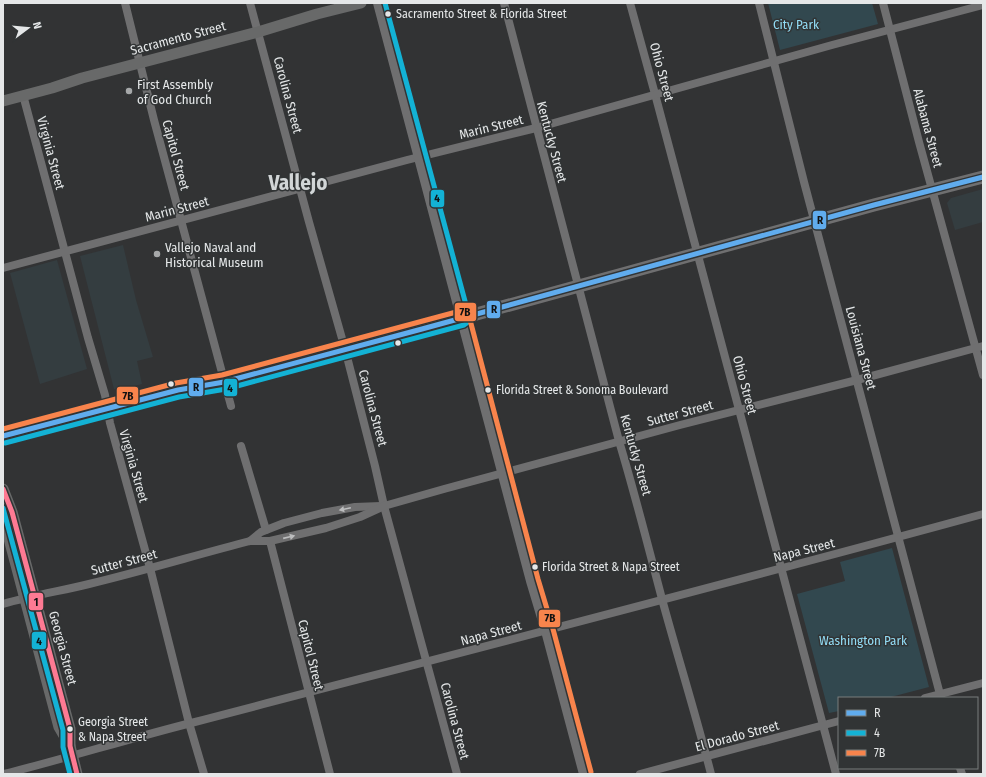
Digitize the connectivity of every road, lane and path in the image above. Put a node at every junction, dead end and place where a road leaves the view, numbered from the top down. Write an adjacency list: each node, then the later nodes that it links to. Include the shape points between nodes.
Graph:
1 (125, 3): 13 (street, Capitol Street)
2 (250, 3): 11 (street, Carolina Street)
3 (360, 3): 11 (main road, Sacramento Street)
4 (378, 3): 18 (street)
5 (504, 3): 17 (street, Kentucky Street)
6 (630, 3): 14 (street, Ohio Street)
7 (759, 3): 12 (street, Louisiana Street)
8 (883, 3): 10 (street, Alabama Street)
9 (983, 5): 10 (street, Marin Street)
10 (890, 30): 12 (street, Marin Street); 21 (street, Alabama Street)
11 (258, 32): 13 (main road, Sacramento Street); 20 (street, Carolina Street)
12 (774, 61): 14 (street, Marin Street); 23 (street, Louisiana Street)
13 (140, 62): 15 (main road, Sacramento Street); 22 (street, Capitol Street)
14 (656, 94): 17 (street, Marin Street); 25 (street, Ohio Street)
15 (23, 95): 16 (main road, Sacramento Street); 24 (street, Virginia Street)
16 (3, 101)
17 (536, 128): 18 (street, Marin Street); 27 (street, Kentucky Street)
18 (419, 157): 20 (street, Marin Street); 28 (street)
19 (983, 177): 21 (main road)
20 (301, 189): 22 (street, Marin Street); 30 (street, Carolina Street)
21 (932, 190): 23 (main road); 29 (street, Alabama Street)
22 (181, 221): 24 (street, Marin Street); 33 (street, Capitol Street)
23 (815, 221): 25 (main road); 32 (street, Louisiana Street)
24 (65, 251): 26 (street, Marin Street); 35 (street, Virginia Street)
25 (697, 254): 27 (main road); 36 (street, Ohio Street)
26 (3, 268)
27 (579, 286): 28 (main road); 38 (street, Kentucky Street)
28 (462, 318): 30 (main road); 40 (street)
29 (979, 347): 31 (street, Alabama Street); 32 (street, Sutter Street)
30 (345, 349): 33 (main road); 42 (street, Carolina Street)
31 (983, 375)
32 (857, 380): 36 (street, Sutter Street); 46 (street, Louisiana Street)
33 (224, 382): 34 (street, Capitol Street); 35 (main road, via 178,390)
34 (231, 406)
35 (107, 409): 37 (main road); 49 (street, Virginia Street)
36 (739, 410): 38 (street, Sutter Street); 50 (street, Ohio Street)
37 (3, 436)
38 (619, 441): 40 (street, Sutter Street); 52 (street, Kentucky Street)
39 (241, 446): 45 (street)
40 (503, 473): 42 (street, Sutter Street); 54 (street)
41 (3, 489): 51 (main road, Georgia Street, via 12,512)
42 (384, 506): 45 (street, Sutter Street, one-way to 45, via 355,506 284,523); 48 (street, Sutter Street, one-way to 42, via 360,518); 55 (street, Carolina Street)
43 (983, 514): 46 (street, Napa Street)
44 (3, 516): 51 (main road, Georgia Street)
45 (266, 530): 47 (street, Sutter Street)
46 (899, 537): 50 (street, Napa Street); 58 (street, Louisiana Street)
47 (250, 540): 48 (street, Sutter Street); 49 (street, Sutter Street)
48 (270, 541): 57 (street, Capitol Street)
49 (150, 568): 51 (street, Sutter Street); 60 (street, Virginia Street)
50 (781, 568): 52 (street, Napa Street); 61 (street, Ohio Street)
51 (30, 597): 53 (street, Sutter Street); 62 (main road, Georgia Street, via 59,727)
52 (662, 600): 54 (street, Napa Street); 63 (street, Kentucky Street)
53 (3, 604)
54 (546, 631): 55 (street, Napa Street); 69 (street)
55 (426, 662): 57 (street, Napa Street); 68 (street, Carolina Street)
56 (983, 682): 58 (street)
57 (308, 693): 60 (street, Napa Street); 67 (street, Capitol Street)
58 (941, 696)
59 (838, 721): 61 (street, El Dorado Street)
60 (189, 723): 62 (street, Napa Street); 66 (street, Virginia Street)
61 (823, 725): 63 (street, El Dorado Street); 72 (street, Ohio Street)
62 (71, 751): 64 (street, Napa Street); 65 (main road, Georgia Street)
63 (707, 756): 70 (street, El Dorado Street); 71 (street, Kentucky Street)
64 (4, 774)
65 (77, 774)
66 (204, 774)
67 (330, 774)
68 (457, 774)
69 (584, 774)
70 (640, 774)
71 (711, 774)
72 (836, 774)

